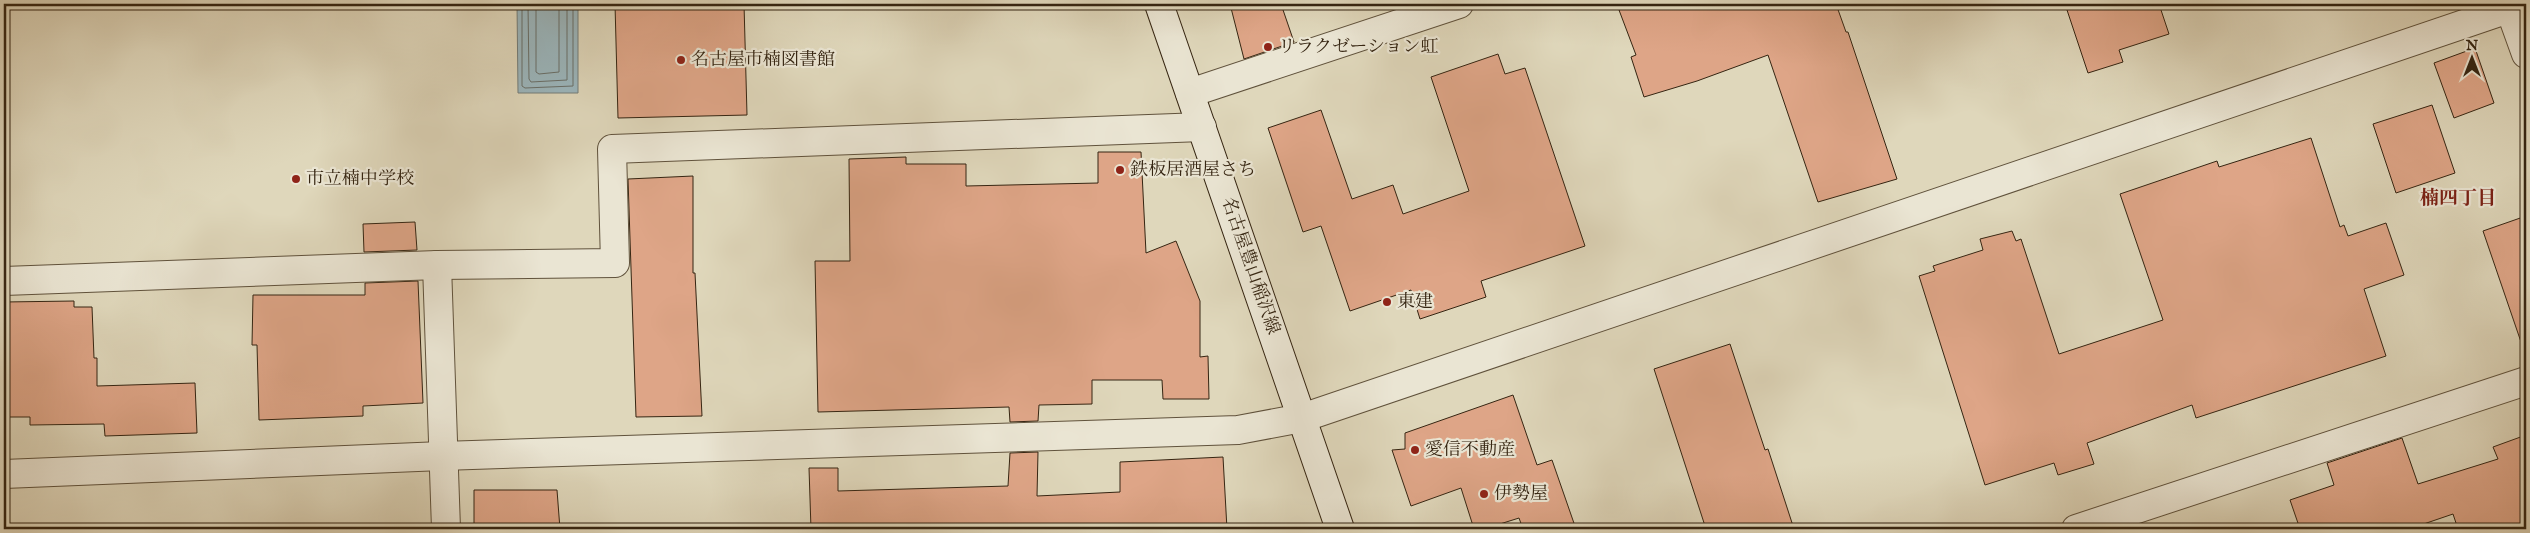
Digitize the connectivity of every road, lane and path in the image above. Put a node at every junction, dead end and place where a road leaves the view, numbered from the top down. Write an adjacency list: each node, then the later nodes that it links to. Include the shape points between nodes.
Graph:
1 (1159, 4): 5 (street, 名古屋豊山稲沢線)
2 (1459, 4): 5 (street)
3 (2514, 5): 4 (street); 10 (street)
4 (2526, 54)
5 (1190, 93): 6 (street, 名古屋豊山稲沢線)
6 (1202, 127): 7 (street, via 612,149 615,263); 10 (street, 名古屋豊山稲沢線)
7 (437, 265): 8 (street); 11 (street)
8 (4, 281)
9 (2526, 381): 15 (street)
10 (1302, 418): 11 (street, via 1238,430); 14 (street, 名古屋豊山稲沢線)
11 (442, 456): 12 (street); 13 (street)
12 (4, 474)
13 (446, 529)
14 (1340, 529)
15 (2076, 529)

